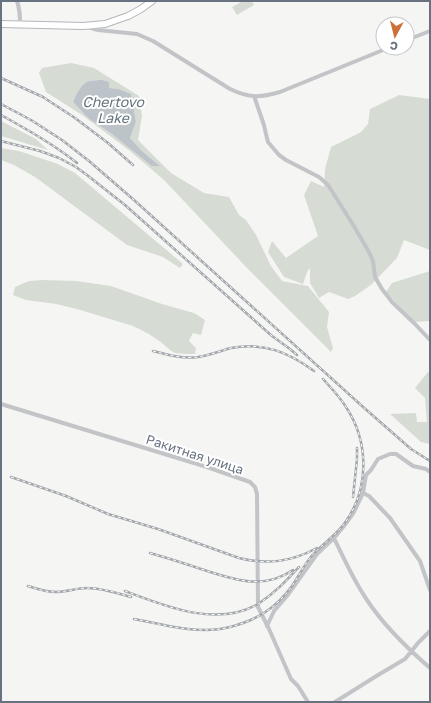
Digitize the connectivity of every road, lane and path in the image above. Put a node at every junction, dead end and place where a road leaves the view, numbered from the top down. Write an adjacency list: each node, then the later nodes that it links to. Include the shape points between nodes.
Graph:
1 (17, 1): 4 (street, via 20,8)
2 (152, 1): 5 (main road, via 135,13 120,19 105,24)
3 (1, 24): 4 (main road)
4 (20, 24): 5 (main road)
5 (83, 26): 9 (street, via 145,37 230,89)
6 (430, 31): 7 (street)
7 (415, 37)
8 (375, 53): 9 (street, via 280,92)
9 (254, 96): 10 (street, via 268,142 286,160 319,177 328,185 369,252 382,289)
10 (430, 340)
11 (1, 404): 16 (street, Ракитная улица, via 250,482 257,494 258,607)
12 (430, 472): 13 (street, via 426,468 413,466 396,454 390,454 378,459 366,475)
13 (363, 493): 14 (street, via 354,512); 15 (street, via 390,518 420,561)
14 (334, 538): 16 (street, via 317,554 274,611); 18 (street, via 357,585 380,618)
15 (430, 590)
16 (267, 626): 20 (street, Ракитная улица, via 291,679)
17 (430, 631): 18 (street)
18 (411, 651): 19 (street); 21 (street, via 405,659)
19 (430, 668)
20 (308, 702)
21 (335, 702)

